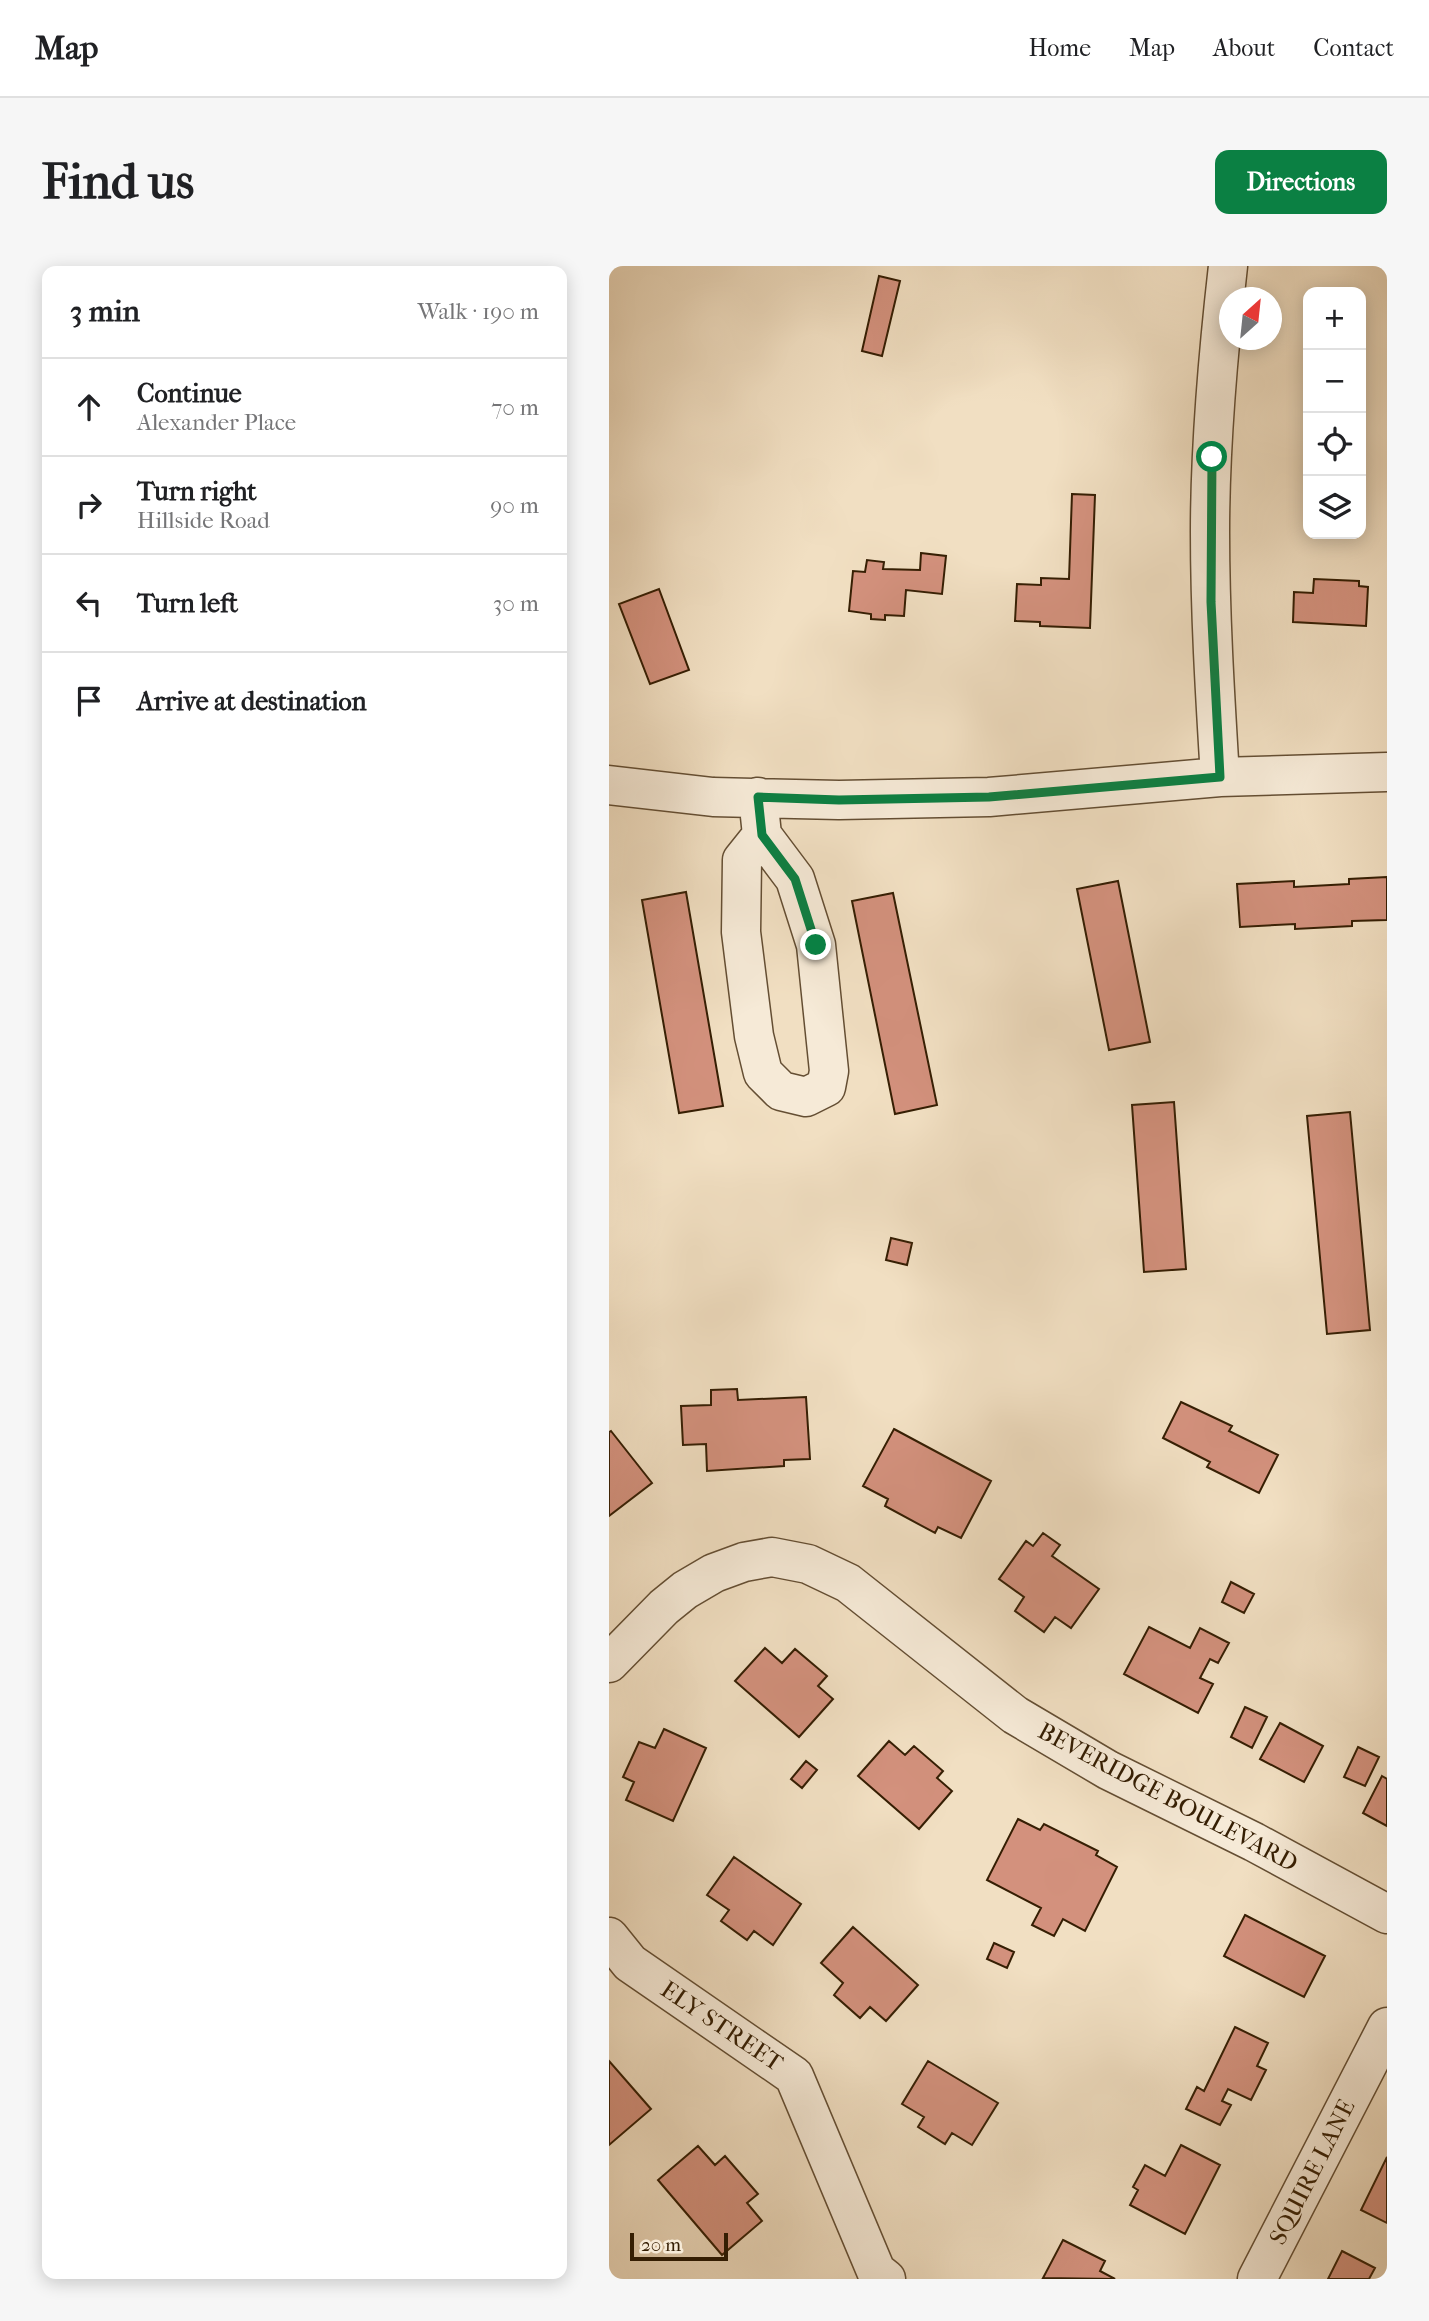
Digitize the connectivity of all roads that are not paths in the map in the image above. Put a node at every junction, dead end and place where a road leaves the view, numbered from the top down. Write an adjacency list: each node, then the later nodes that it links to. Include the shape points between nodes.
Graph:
1 (1228, 266): 3 (street, via 1216,384 1210,530)
2 (1387, 772): 3 (street)
3 (1220, 777): 5 (street, via 989,797)
4 (609, 785): 5 (street, via 713,797)
5 (758, 797): 6 (street)
6 (762, 835): 6 (street, via 742,860 741,932 754,1036 763,1073 781,1091 806,1097 826,1087 829,1071 816,945 795,879)
7 (609, 1663): 8 (street, BEVERIDGE BOULEVARD, via 664,1607 714,1573 772,1557 808,1564 848,1583 1015,1715 1108,1770)
8 (1387, 1914)
9 (609, 1937): 11 (street, ELY STREET, via 630,1963 794,2076 876,2271)
10 (1387, 2027): 12 (street, SQUIRE LANE)
11 (886, 2279)
12 (1257, 2279)

